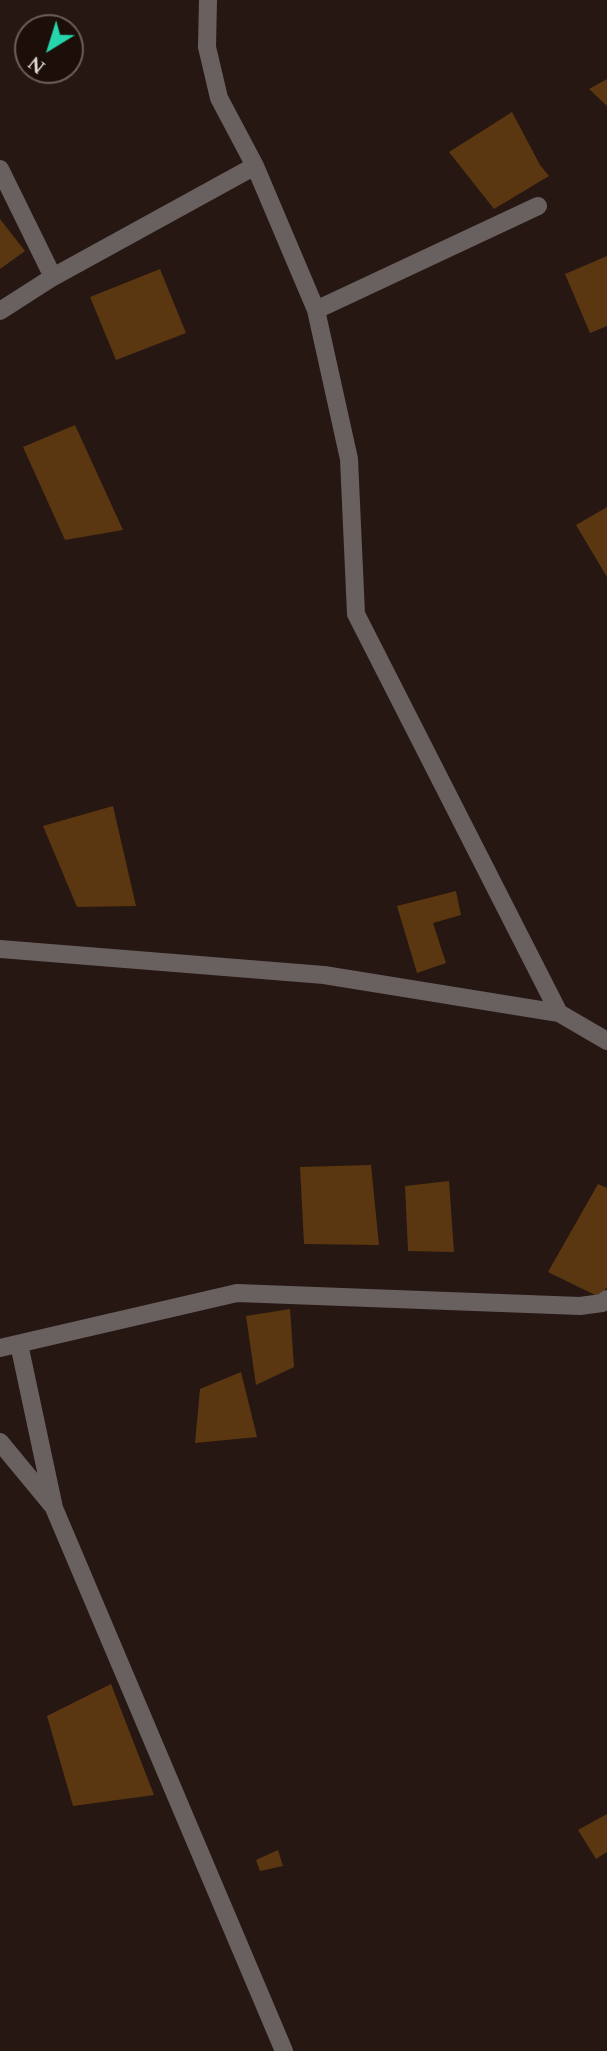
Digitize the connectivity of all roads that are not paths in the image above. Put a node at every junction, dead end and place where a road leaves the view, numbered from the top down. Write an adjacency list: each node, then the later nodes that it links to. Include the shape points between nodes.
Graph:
1 (208, 0): 2 (street, via 207,47 219,98)
2 (255, 166): 5 (street); 6 (street)
3 (0, 169): 5 (street)
4 (538, 206): 6 (street)
5 (53, 277): 7 (street)
6 (316, 310): 9 (street, via 349,459 356,614)
7 (0, 311)
8 (0, 949): 9 (street, via 324,975)
9 (559, 1013): 10 (street)
10 (607, 1041)
11 (607, 1299): 12 (street, via 580,1306 237,1293)
12 (19, 1344): 13 (street); 15 (street)
13 (0, 1348)
14 (0, 1442): 15 (street)
15 (54, 1508): 16 (street)
16 (284, 2051)

